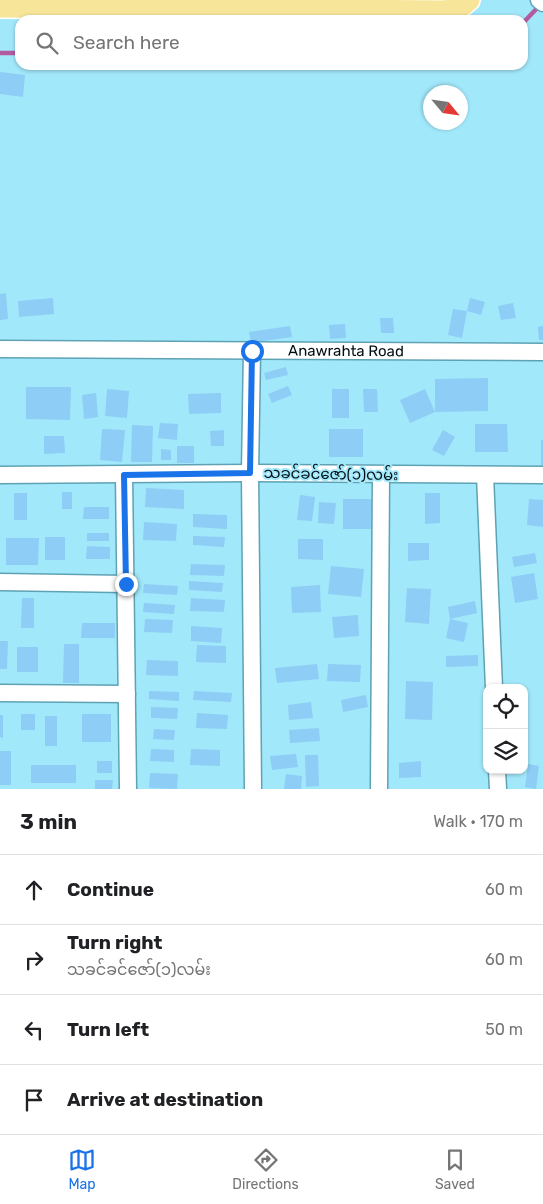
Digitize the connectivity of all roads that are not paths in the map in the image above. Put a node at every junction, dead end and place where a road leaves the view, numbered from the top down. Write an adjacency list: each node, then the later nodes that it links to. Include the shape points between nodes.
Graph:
1 (469, 0): 4 (main road, via 446,11)
2 (539, 0): 3 (street)
3 (543, 3)
4 (51, 4): 5 (main road)
5 (0, 7)
6 (0, 349): 7 (street, Anawrahta Road)
7 (252, 351): 8 (street, Anawrahta Road); 9 (street)
8 (543, 352)
9 (250, 473): 11 (street, သခင်ခင်ဇော်(၁)လမ်း); 12 (street, သခင်ခင်ဇော်(၁)လမ်း); 22 (street)
10 (0, 475): 11 (street, သခင်ခင်ဇော်(၁)လမ်း)
11 (124, 475): 16 (street)
12 (381, 475): 13 (street, သခင်ခင်ဇော်(၁)လမ်း); 23 (street)
13 (485, 475): 14 (street, သခင်ခင်ဇော်(၁)လမ်း); 17 (street)
14 (543, 475)
15 (0, 582): 16 (street)
16 (126, 584): 19 (street)
17 (494, 684)
18 (0, 692): 19 (street)
19 (127, 694): 21 (street)
20 (497, 774): 24 (street)
21 (128, 789)
22 (253, 789)
23 (380, 789)
24 (498, 789)

